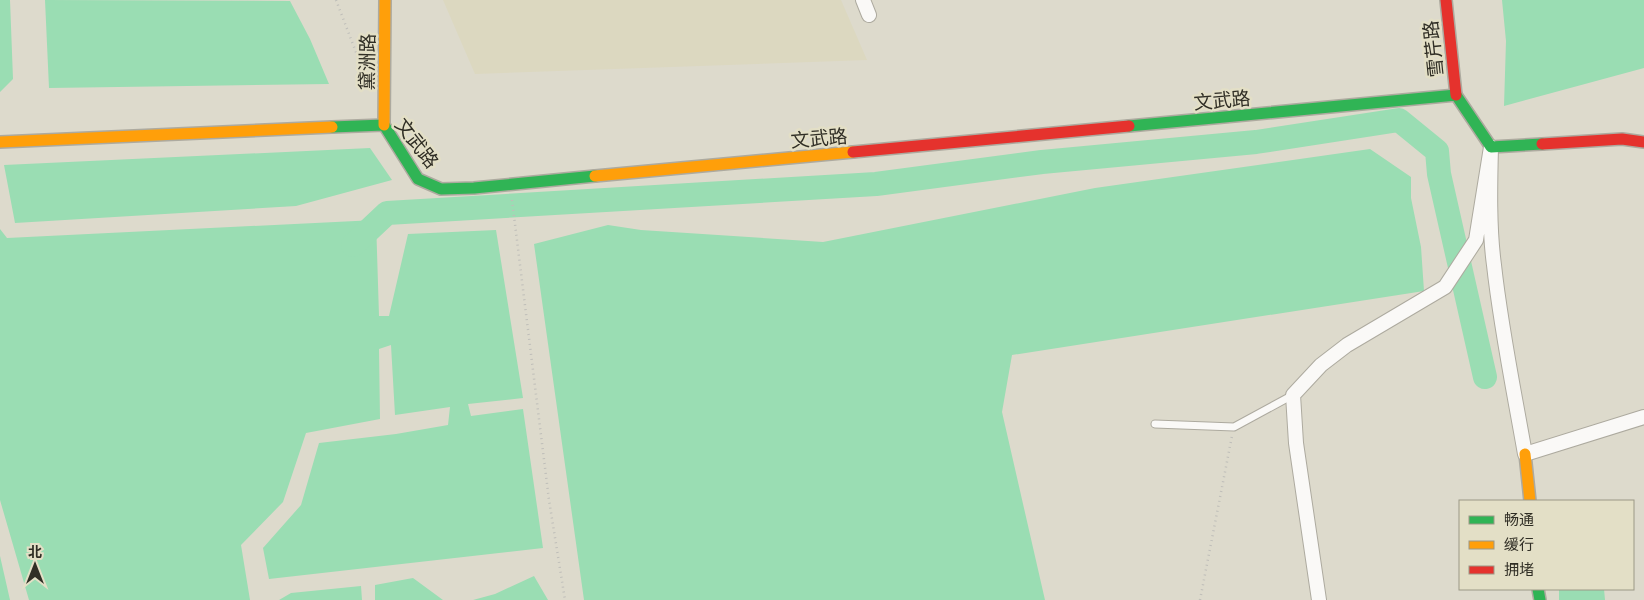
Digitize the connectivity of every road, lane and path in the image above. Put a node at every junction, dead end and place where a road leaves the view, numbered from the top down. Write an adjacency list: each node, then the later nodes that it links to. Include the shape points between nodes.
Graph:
1 (336, 0): 6 (path)
2 (385, 0): 8 (main road, 黛洲路)
3 (863, 0): 5 (street)
4 (1446, 0): 7 (main road, 雪芹路)
5 (870, 15)
6 (370, 89)
7 (1456, 95): 8 (main road, 文武路, via 449,188 418,179); 11 (main road)
8 (384, 125): 9 (main road, 文武路)
9 (0, 142)
10 (1644, 142): 11 (main road, via 1622,139)
11 (1491, 147): 13 (street, via 1476,240 1445,287 1347,345 1320,365); 17 (street, via 1493,264)
12 (511, 194): 19 (path, via 549,500)
13 (1293, 395): 16 (lane); 21 (street, via 1296,442)
14 (1644, 416): 17 (street)
15 (1155, 424): 16 (lane)
16 (1234, 427): 20 (path)
17 (1525, 454): 18 (main road)
18 (1530, 500)
19 (565, 600)
20 (1200, 600)
21 (1319, 600)

